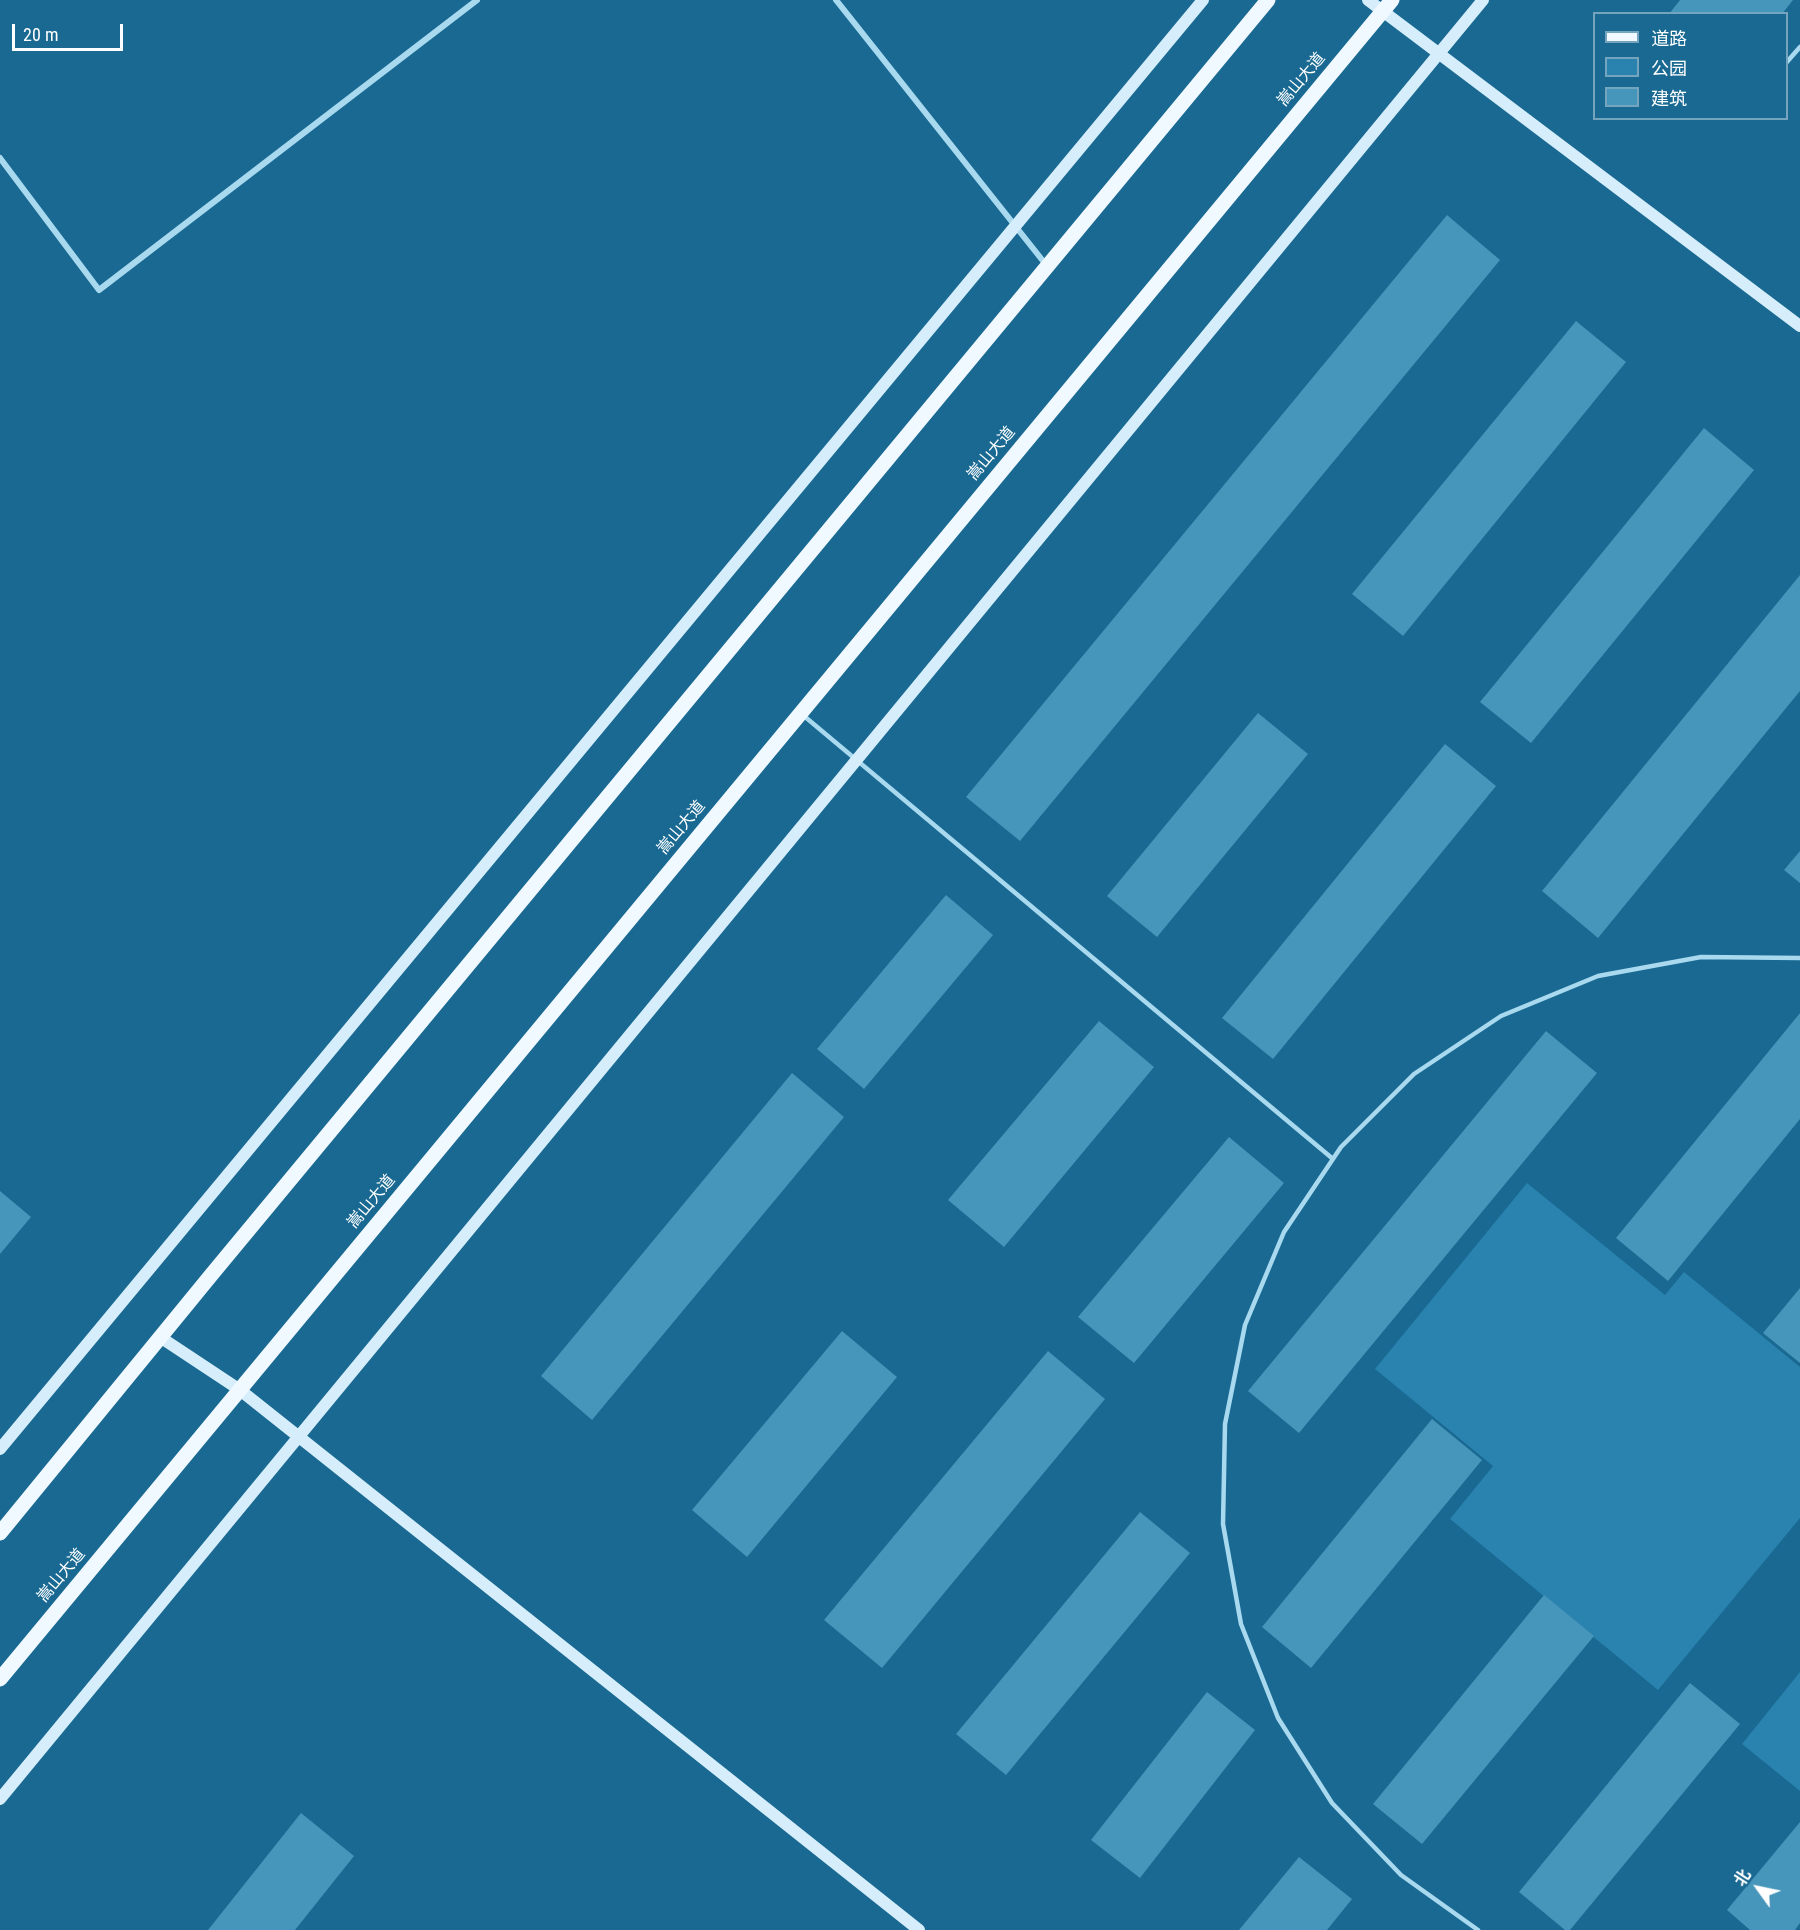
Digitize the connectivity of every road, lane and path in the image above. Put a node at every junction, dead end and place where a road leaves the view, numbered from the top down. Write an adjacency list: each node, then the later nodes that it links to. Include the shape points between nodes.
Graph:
1 (477, 0): 11 (street, via 99,290)
2 (836, 0): 12 (street)
3 (1203, 0): 12 (main road)
4 (1268, 0): 13 (main road)
5 (1368, 0): 7 (main road)
6 (1483, 0): 9 (main road)
7 (1387, 6): 9 (main road); 15 (main road, 嵩山大道)
8 (1800, 47): 10 (lane)
9 (1438, 54): 14 (main road); 16 (main road)
10 (1788, 61)
11 (0, 158)
12 (1016, 227): 13 (street); 22 (main road)
13 (1047, 267): 19 (main road)
14 (1800, 326)
15 (801, 713): 16 (lane); 20 (main road, 嵩山大道)
16 (857, 760): 18 (lane); 21 (main road)
17 (1800, 958): 18 (lane, via 1701,957 1598,976 1502,1016 1414,1074)
18 (1333, 1159): 27 (lane, via 1284,1232 1245,1325 1225,1424 1223,1524 1241,1624 1278,1718 1332,1803 1401,1875)
19 (160, 1337): 20 (main road); 23 (main road)
20 (240, 1390): 21 (main road); 24 (main road, 嵩山大道)
21 (299, 1437): 25 (main road); 26 (main road)
22 (0, 1449)
23 (0, 1533)
24 (0, 1679)
25 (0, 1799)
26 (919, 1930)
27 (1478, 1930)

